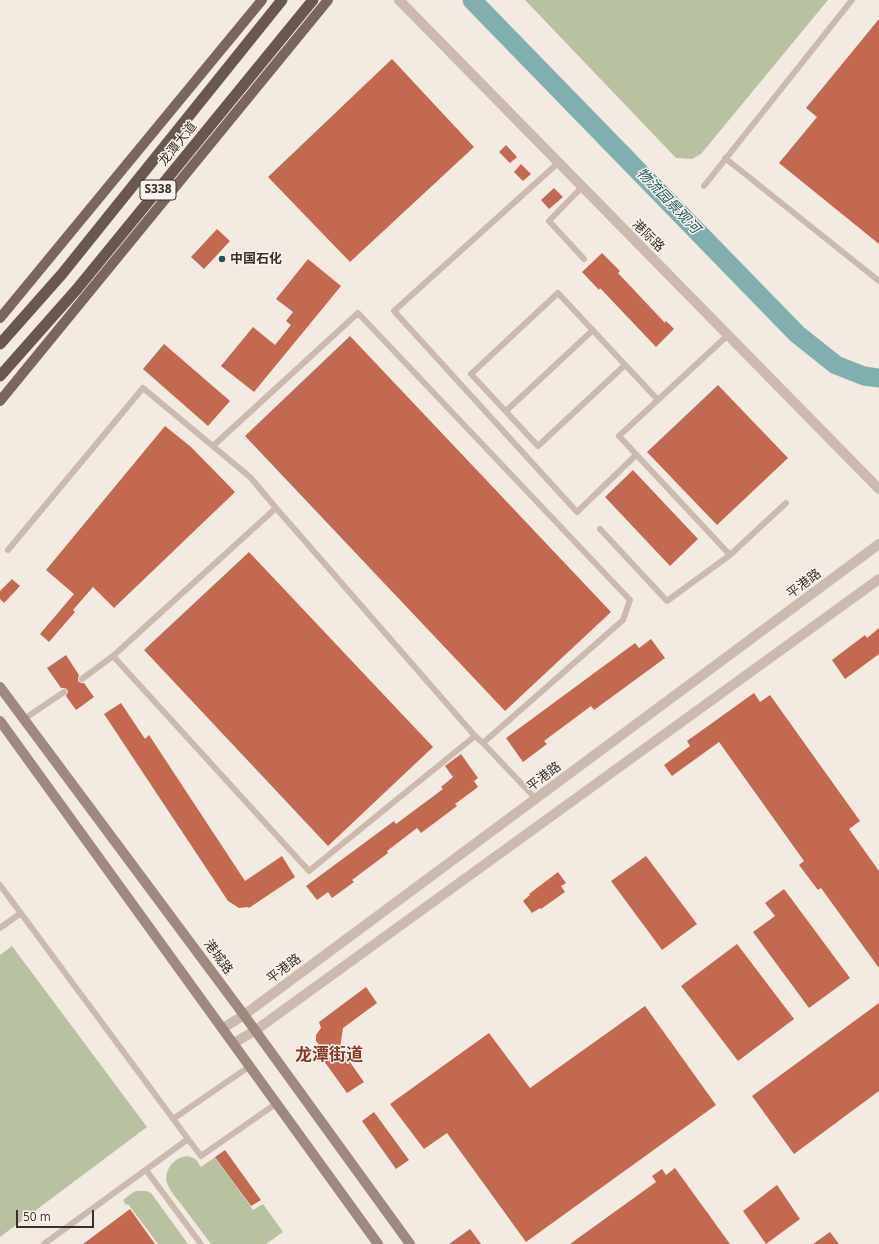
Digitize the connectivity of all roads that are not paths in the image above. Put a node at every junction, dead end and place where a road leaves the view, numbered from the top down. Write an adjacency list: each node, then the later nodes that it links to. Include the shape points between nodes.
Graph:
1 (262, 0): 13 (main road)
2 (282, 0): 16 (highway, 龙潭大道 / S338, via 62,274)
3 (313, 0): 18 (highway, 龙潭大道 / S338, via 77,289)
4 (328, 0): 20 (main road)
5 (399, 0): 8 (street, 港际路)
6 (852, 0): 7 (lane)
7 (725, 158): 9 (lane); 12 (lane)
8 (558, 163): 10 (street, 港际路); 23 (lane, via 394,311 577,512)
9 (704, 186)
10 (582, 187): 11 (lane, via 549,221); 15 (street, 港际路)
11 (584, 259)
12 (879, 281)
13 (0, 318)
14 (593, 330): 17 (lane); 21 (lane); 21 (lane, via 558,293 471,374)
15 (728, 335): 19 (lane); 24 (street, 港际路)
16 (0, 344)
17 (625, 365): 19 (lane); 21 (lane, via 538,446)
18 (0, 376)
19 (658, 400): 23 (lane, via 619,436)
20 (0, 401)
21 (506, 411)
22 (213, 446): 26 (lane, via 250,477); 29 (lane, via 143,388); 39 (lane, via 358,312 630,600 623,620)
23 (636, 455): 30 (lane)
24 (879, 489)
25 (786, 503): 30 (lane)
26 (276, 508): 32 (lane); 38 (lane)
27 (600, 529): 30 (lane, via 667,601)
28 (879, 544): 40 (street, 平港路)
29 (8, 550)
30 (730, 555)
31 (879, 579): 46 (street)
32 (113, 656): 33 (lane); 38 (lane, via 309,871)
33 (82, 679)
34 (0, 688): 36 (main road, 港城路)
35 (64, 692): 36 (lane)
36 (24, 719): 44 (main road, 港城路)
37 (0, 721): 45 (main road)
38 (475, 736): 39 (lane)
39 (483, 743): 40 (lane)
40 (536, 799): 44 (street, 平港路)
41 (0, 885): 42 (lane)
42 (21, 913): 43 (lane); 50 (lane)
43 (0, 928)
44 (244, 1015): 45 (street, 平港路); 46 (main road, 港城路)
45 (223, 1028): 47 (main road)
46 (256, 1030): 47 (street); 56 (main road, 港城路)
47 (234, 1044): 48 (main road)
48 (250, 1066): 49 (main road); 50 (lane)
49 (277, 1103): 51 (lane, via 201,1156); 55 (main road)
50 (173, 1119): 51 (lane)
51 (188, 1139): 52 (lane)
52 (146, 1170): 53 (lane); 54 (lane)
53 (44, 1244)
54 (201, 1244)
55 (378, 1244)
56 (410, 1244)

